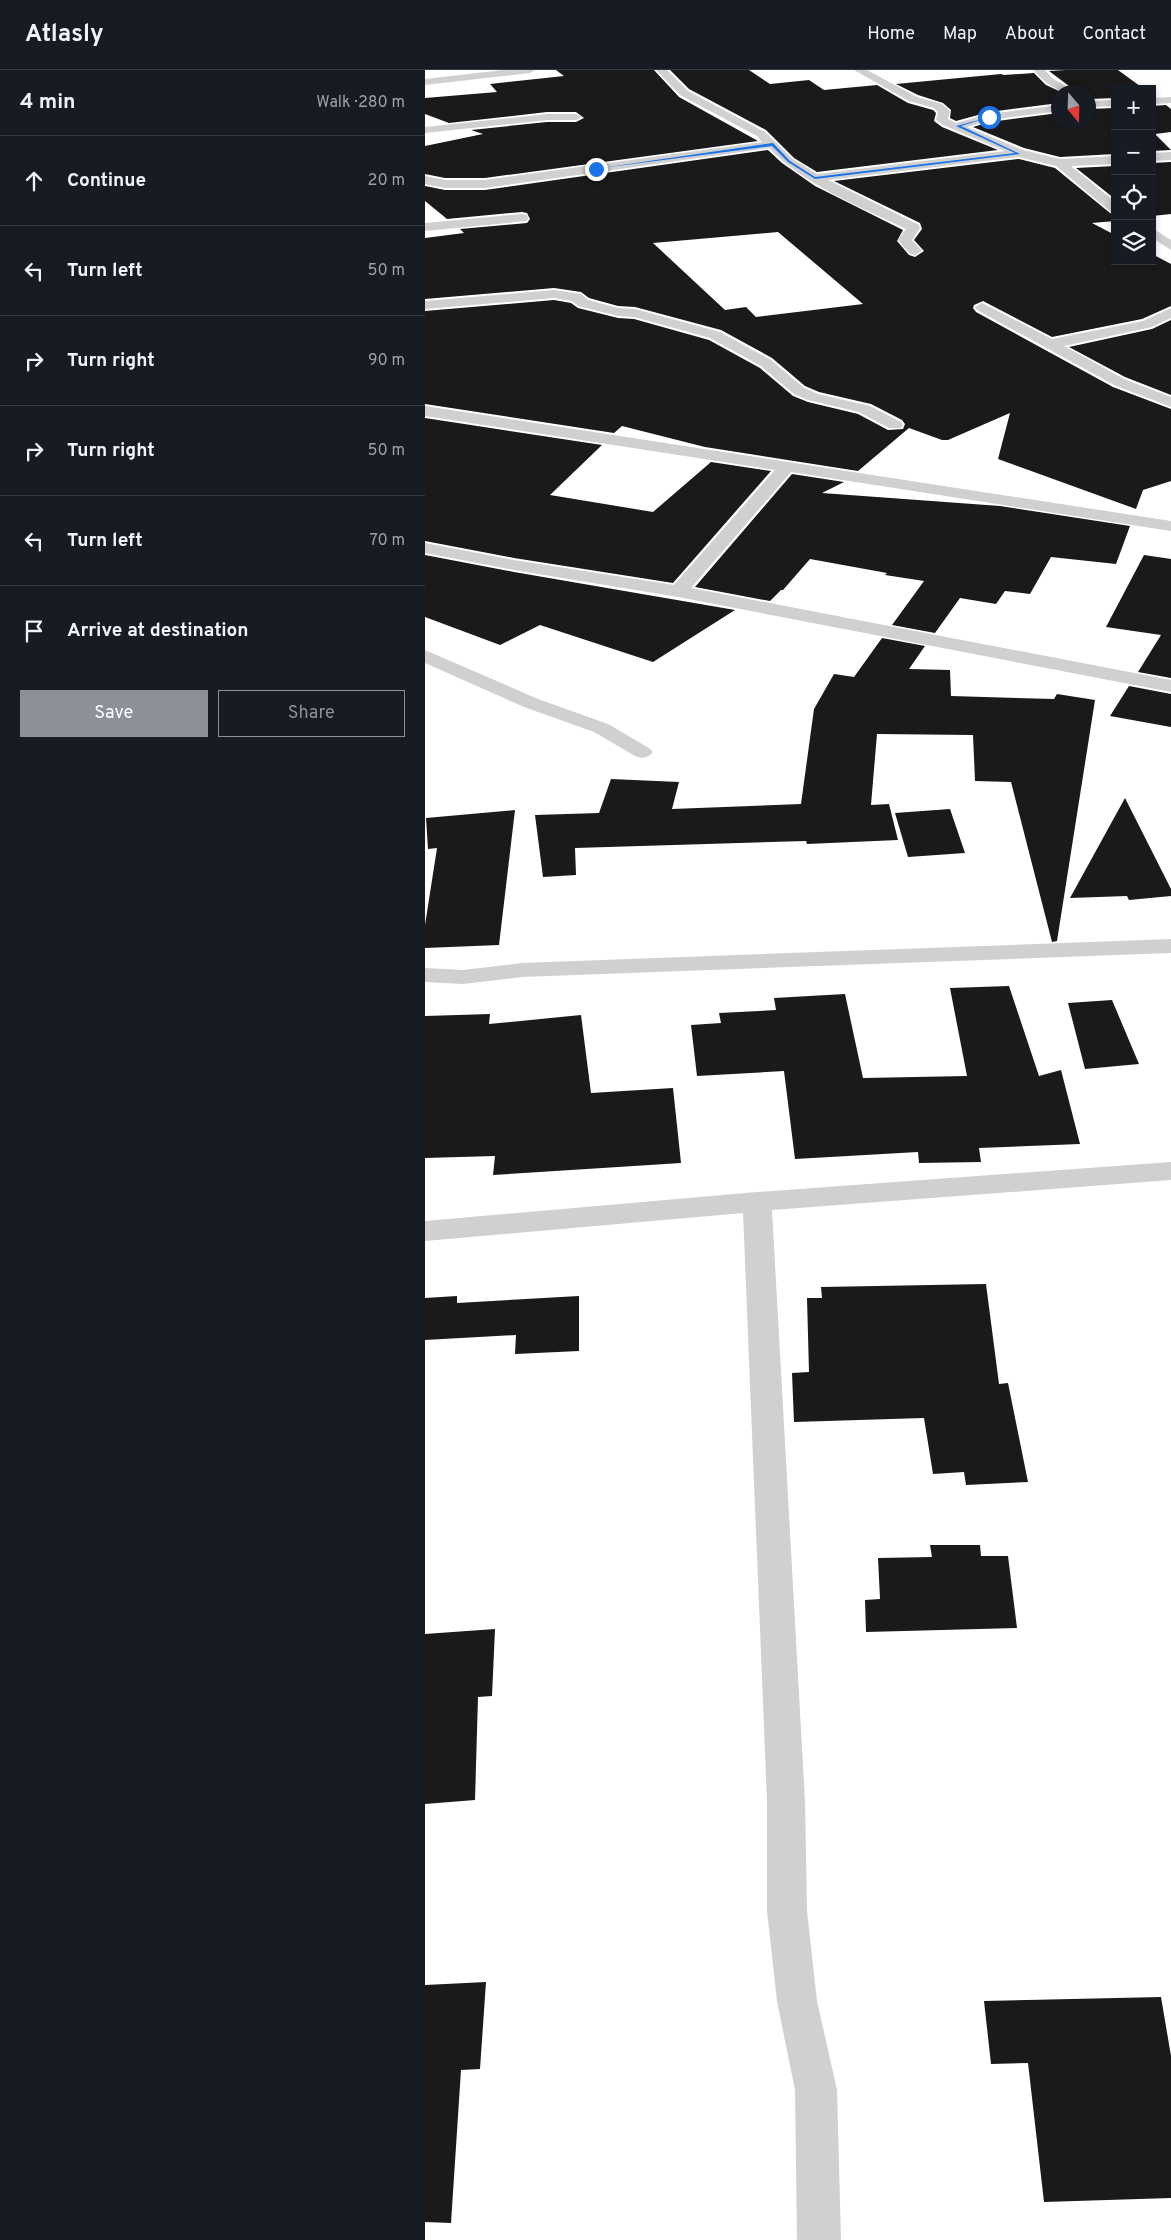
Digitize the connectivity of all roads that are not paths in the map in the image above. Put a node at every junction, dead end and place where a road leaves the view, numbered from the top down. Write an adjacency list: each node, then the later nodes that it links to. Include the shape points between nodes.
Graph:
1 (433, 70): 6 (street)
2 (531, 70): 6 (street)
3 (661, 70): 17 (street, via 684,93 761,134)
4 (859, 70): 15 (street, via 913,99 938,106 944,111 942,120)
5 (1039, 70): 8 (street)
6 (445, 80): 7 (street)
7 (425, 82)
8 (1058, 85)
9 (1171, 100): 10 (street)
10 (1156, 101)
11 (1111, 103): 12 (street)
12 (1096, 104)
13 (1051, 109): 15 (street, via 989,117)
14 (576, 117): 16 (street, via 547,116)
15 (957, 126): 18 (street)
16 (425, 130)
17 (773, 144): 23 (street, via 789,162); 24 (street, via 485,184 445,184)
18 (1019, 153): 22 (street); 23 (street)
19 (1171, 156): 20 (street)
20 (1156, 157)
21 (1111, 160): 22 (street)
22 (1060, 163): 25 (street)
23 (815, 178): 30 (street, via 915,228 905,240)
24 (425, 180)
25 (1111, 206)
26 (522, 218): 27 (street)
27 (425, 227)
28 (1156, 235): 29 (street)
29 (1171, 246)
30 (915, 251)
31 (425, 305): 37 (street, via 554,294 576,297 583,303 635,313 715,335 766,363 799,391 864,409)
32 (982, 307): 34 (street)
33 (1171, 312): 34 (street, via 1147,324)
34 (1051, 344): 35 (street, via 1119,382)
35 (1171, 402)
36 (425, 411): 38 (street)
37 (895, 426)
38 (788, 466): 39 (street); 41 (street)
39 (1171, 526)
40 (425, 548): 41 (street)
41 (678, 591): 43 (street)
42 (425, 656): 44 (street, via 498,689 601,728)
43 (1171, 686)
44 (642, 752)
45 (1171, 946): 46 (street, via 523,970 463,977)
46 (425, 975)
47 (1171, 1171): 48 (street)
48 (757, 1202): 49 (street); 50 (street, via 786,1801 787,1911 797,2002 816,2090)
49 (425, 1232)
50 (819, 2240)

